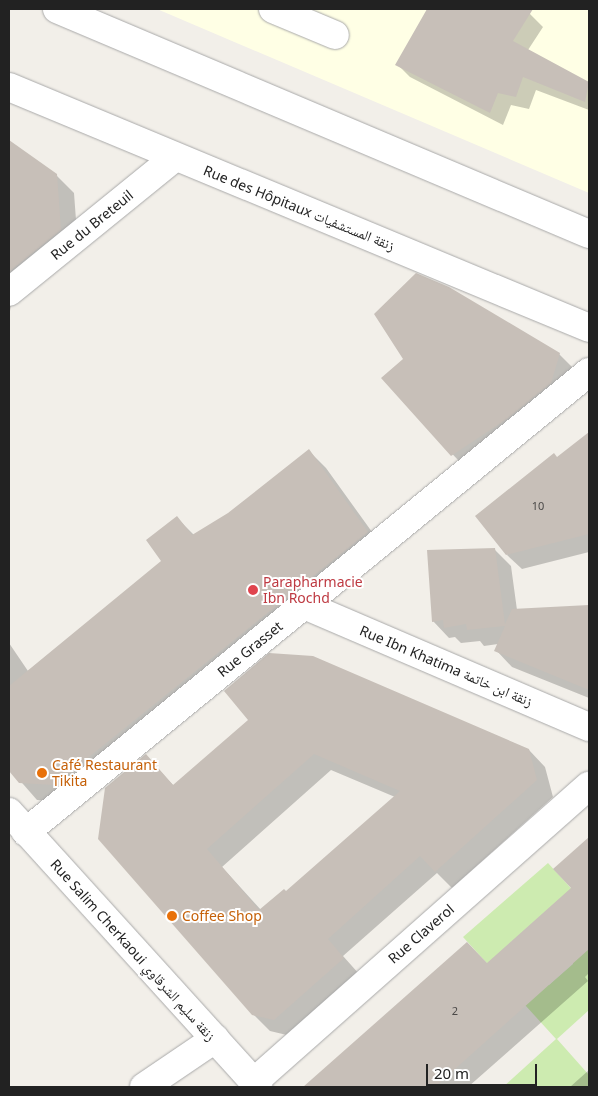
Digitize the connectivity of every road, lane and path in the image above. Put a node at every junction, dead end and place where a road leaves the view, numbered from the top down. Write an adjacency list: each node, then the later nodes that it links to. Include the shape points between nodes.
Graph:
1 (57, 9): 6 (street)
2 (273, 9): 3 (street)
3 (336, 34)
4 (9, 87): 5 (street, Rue des Hôpitaux زنقة المستشفيات)
5 (175, 157): 7 (street, Rue du Breteuil); 8 (street, Rue des Hôpitaux زنقة المستشفيات)
6 (589, 234)
7 (9, 292)
8 (589, 328)
9 (589, 372): 10 (street, Rue Grasset)
10 (304, 605): 11 (street, Rue Ibn Khatima زنقة ابن خاتمة); 13 (street, Rue Grasset)
11 (589, 727)
12 (589, 786): 15 (street, Rue Claverol)
13 (18, 822): 14 (street, Rue Salim Cherkaoui زنقة سليم الشرقاوي)
14 (215, 1039): 15 (street, Rue Salim Cherkaoui زنقة سليم الشرقاوي); 16 (street)
15 (256, 1085)
16 (144, 1087)

